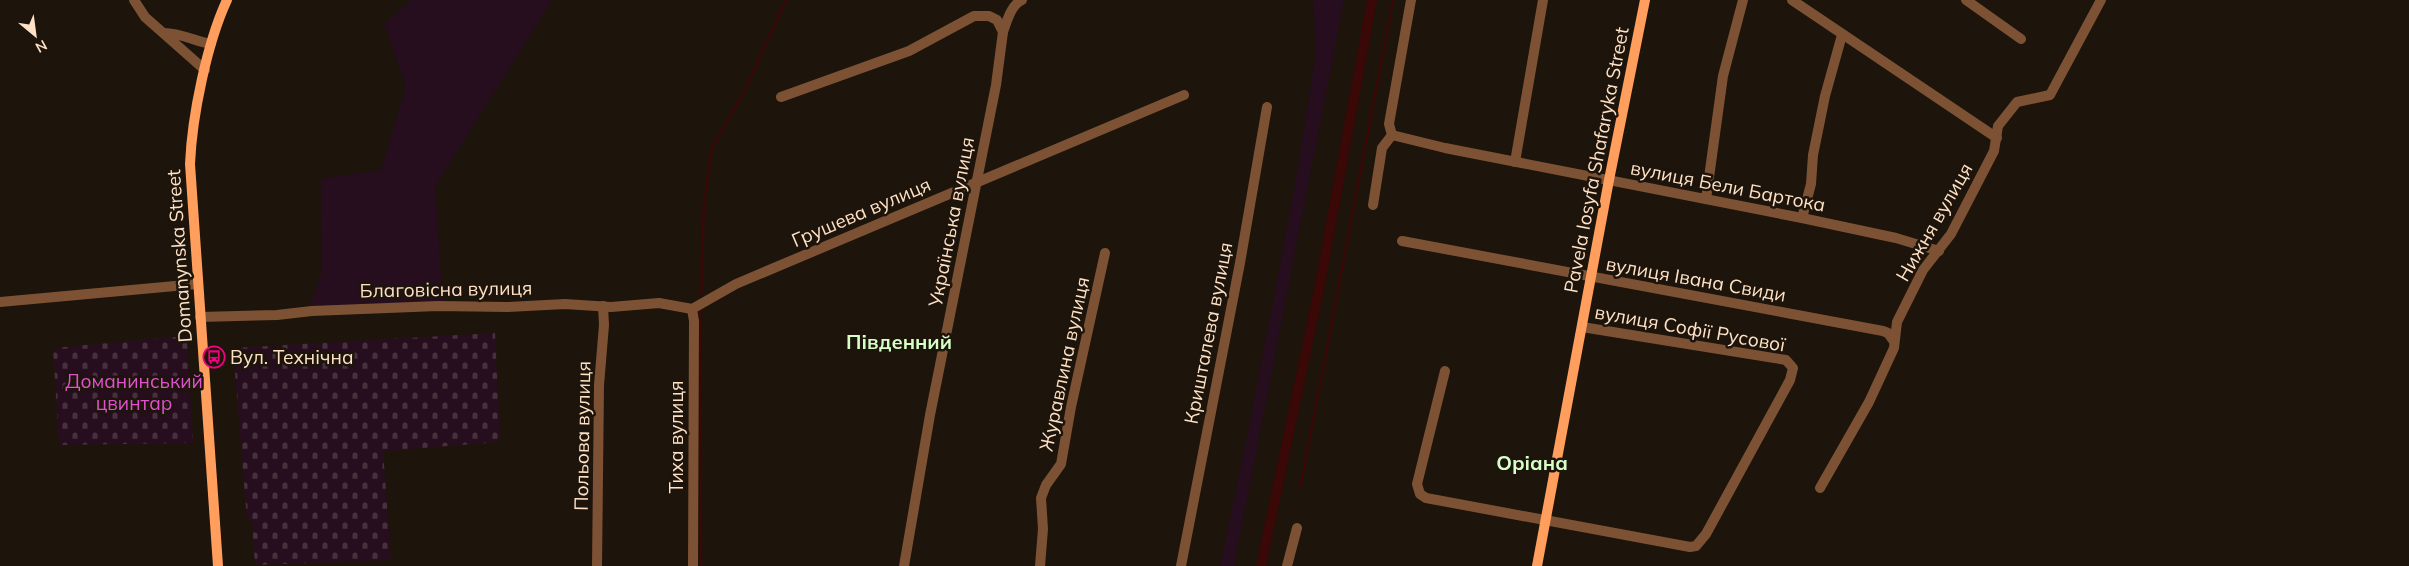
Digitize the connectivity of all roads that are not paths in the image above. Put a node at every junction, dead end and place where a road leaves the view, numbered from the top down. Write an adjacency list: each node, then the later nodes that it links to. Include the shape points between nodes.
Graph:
1 (134, 0): 12 (street, via 145,17)
2 (227, 0): 15 (street, Domanynska Street)
3 (1022, 0): 11 (street, Українська вулиця, via 1010,13)
4 (1412, 0): 20 (street, via 1388,124)
5 (1543, 0): 22 (street)
6 (1645, 0): 23 (street, Pavela Iosyfa Shafaryka Street)
7 (1743, 0): 25 (street, via 1723,76)
8 (1792, 0): 13 (street)
9 (1966, 0): 14 (street)
10 (2101, 0): 21 (street, Нижня вулиця, via 2050,95 2017,102 1998,126)
11 (1003, 32): 18 (street, via 997,20 989,16 974,16 909,51); 24 (street, Українська вулиця)
12 (164, 33): 15 (street, via 177,33); 16 (street)
13 (1842, 35): 21 (street); 27 (street, via 1825,96 1813,155 1811,184)
14 (2022, 39)
15 (211, 44): 16 (street, Domanynska Street)
16 (205, 70): 32 (street, Domanynska Street, via 190,156)
17 (1184, 95): 24 (street, Грушева вулиця)
18 (780, 98)
19 (1267, 107): 48 (street, Кришталева вулиця)
20 (1392, 135): 22 (street, вулиця Бели Бартока); 26 (street, via 1382,148)
21 (1997, 138): 29 (street, Нижня вулиця, via 1994,151 1951,234)
22 (1515, 162): 23 (street, вулиця Бели Бартока)
23 (1609, 180): 25 (street, вулиця Бели Бартока); 31 (street, Pavela Iosyfa Shafaryka Street)
24 (976, 183): 35 (street, Грушева вулиця, via 736,284); 46 (street, Українська вулиця)
25 (1706, 199): 27 (street, вулиця Бели Бартока)
26 (1373, 205)
27 (1802, 218): 29 (street, вулиця Бели Бартока)
28 (1402, 241): 31 (street, вулиця Івана Свиди)
29 (1939, 250): 38 (street, Нижня вулиця, via 1923,270 1897,322)
30 (1105, 253): 47 (street, Журавлина вулиця, via 1061,464 1041,498)
31 (1592, 278): 37 (street, Pavela Iosyfa Shafaryka Street); 38 (street, вулиця Івана Свиди, via 1883,331)
32 (197, 284): 33 (street); 36 (street, Domanynska Street)
33 (0, 302)
34 (603, 306): 35 (street, Благовісна вулиця, via 659,303); 36 (street, Благовісна вулиця, via 583,303 438,306); 44 (street, Польова вулиця)
35 (692, 309): 45 (street, Тиха вулиця)
36 (200, 317): 43 (street, Domanynska Street)
37 (1582, 327): 41 (street, Pavela Iosyfa Shafaryka Street); 41 (street, вулиця Софії Русової, via 1786,360 1793,373 1706,534 1696,546)
38 (1893, 340): 40 (street, Нижня вулиця, via 1894,348 1869,402)
39 (1445, 371): 41 (street, via 1417,484 1420,494 1426,498)
40 (1820, 488)
41 (1546, 521): 50 (street, Pavela Iosyfa Shafaryka Street)
42 (1297, 528): 49 (street)
43 (218, 566)
44 (597, 566)
45 (693, 566)
46 (904, 566)
47 (1040, 566)
48 (1181, 566)
49 (1287, 566)
50 (1537, 566)

